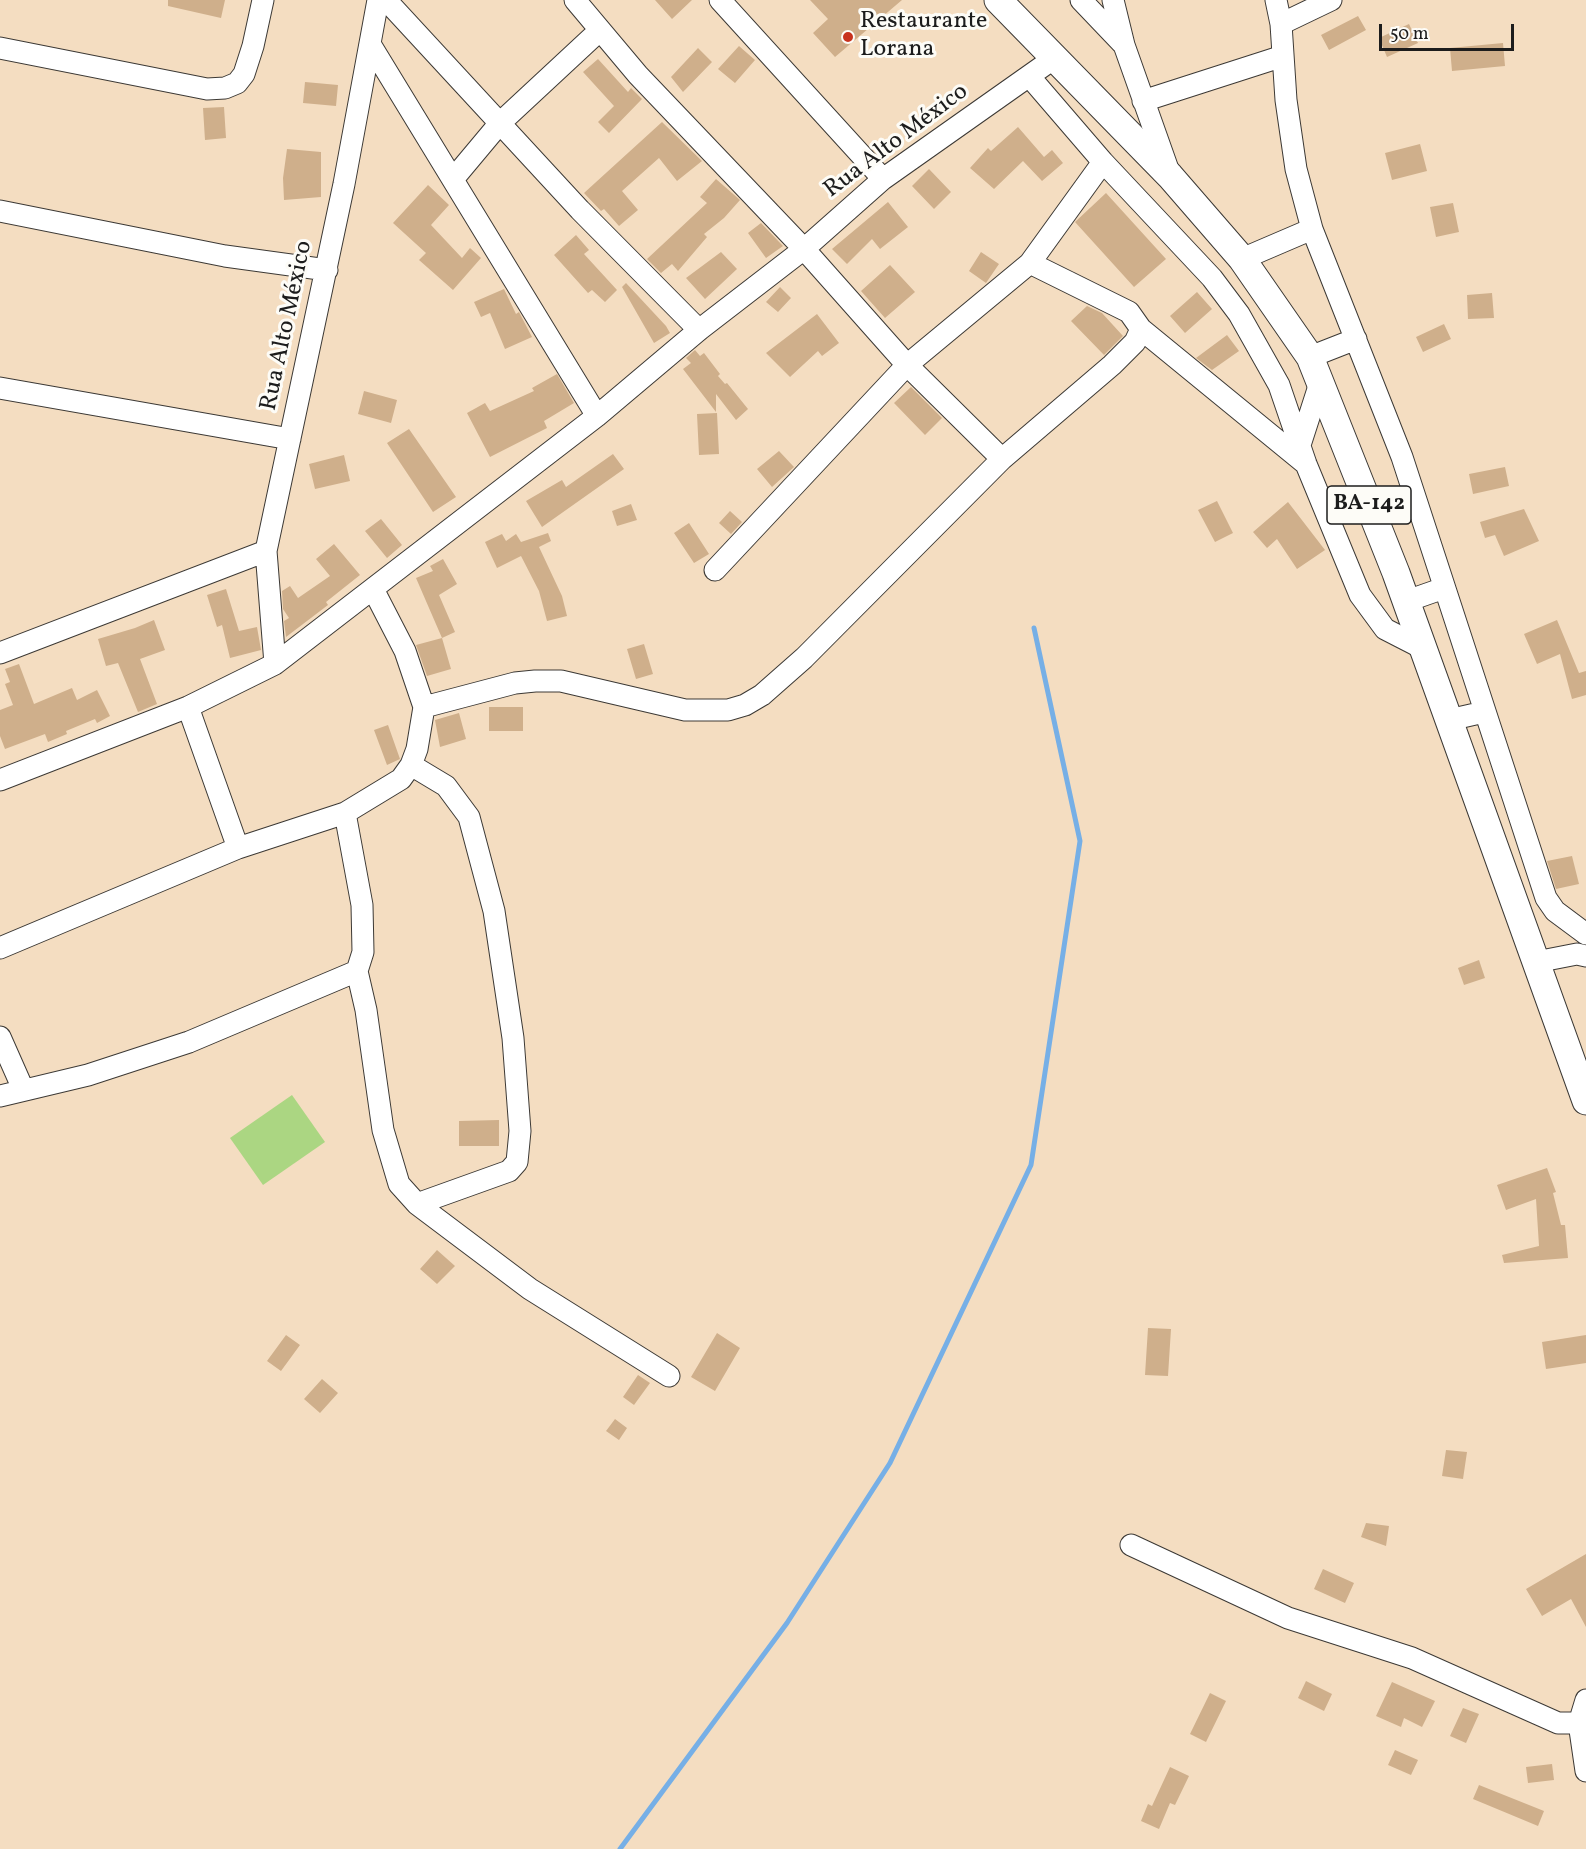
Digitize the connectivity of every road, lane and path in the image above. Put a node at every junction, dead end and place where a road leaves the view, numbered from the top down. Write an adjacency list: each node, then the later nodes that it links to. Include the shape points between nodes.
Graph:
1 (263, 0): 15 (street, via 244,74 237,84 225,88 207,88)
2 (378, 0): 13 (street, Rua Alto México)
3 (386, 0): 20 (street)
4 (575, 0): 12 (street)
5 (720, 0): 24 (street)
6 (998, 0): 17 (main road, BA-142)
7 (1081, 0): 14 (street)
8 (1113, 0): 14 (street)
9 (1276, 0): 11 (street)
10 (1331, 0): 11 (street)
11 (1281, 24): 16 (street)
12 (599, 31): 20 (street); 27 (street)
13 (370, 44): 23 (street); 30 (street, Rua Alto México)
14 (1124, 45): 19 (street)
15 (0, 48)
16 (1283, 56): 19 (street); 26 (street, via 1296,170)
17 (1053, 59): 18 (street, Rua Alto México); 22 (main road, BA-142)
18 (1029, 76): 21 (street); 24 (street, Rua Alto México)
19 (1143, 101): 22 (street)
20 (500, 123): 23 (street); 32 (street)
21 (1103, 162): 29 (street); 40 (street, via 1212,278 1239,314 1279,385)
22 (1170, 176): 28 (main road, BA-142)
23 (453, 178): 38 (street)
24 (883, 179): 27 (street, Rua Alto México)
25 (0, 212): 30 (street, via 225,256)
26 (1312, 229): 28 (street); 33 (street)
27 (804, 249): 32 (street, Rua Alto México); 35 (street)
28 (1242, 259): 34 (main road, BA-142)
29 (1030, 263): 31 (street, via 1130,312); 35 (street)
30 (327, 270): 39 (street, Rua Alto México)
31 (1141, 329): 40 (street); 41 (street, via 1135,342 1112,365)
32 (699, 330): 38 (street, Rua Alto México)
33 (1356, 339): 34 (street); 44 (street, via 1402,457)
34 (1310, 357): 36 (main road, BA-142)
35 (907, 365): 41 (street); 43 (street)
36 (1320, 383): 40 (street); 46 (main road, BA-142)
37 (0, 388): 39 (street)
38 (597, 416): 45 (street, Rua Alto México)
39 (290, 440): 42 (street, Rua Alto México)
40 (1303, 455): 47 (street, via 1370,613 1395,637)
41 (1002, 459): 51 (street, via 804,658 745,705 728,710 685,710 561,681 536,681)
42 (266, 551): 48 (street); 49 (street, Rua Alto México)
43 (715, 570)
44 (1444, 588): 46 (street); 52 (street)
45 (373, 589): 49 (street, Rua Alto México); 51 (street, via 405,651)
46 (1407, 601): 47 (main road, BA-142)
47 (1424, 649): 53 (main road, BA-142)
48 (0, 653)
49 (275, 664): 50 (street, Rua Alto México)
50 (188, 707): 55 (street, Rua Alto México); 57 (street)
51 (424, 707): 54 (street)
52 (1484, 712): 53 (street); 58 (street, via 1546,898 1555,911)
53 (1449, 720): 61 (main road, BA-142)
54 (411, 765): 56 (street, via 384,791); 67 (street, via 446,786 469,817 494,911 513,1038 520,1131 517,1162 509,1172)
55 (0, 780)
56 (345, 813): 57 (street); 62 (street, via 362,904 363,952)
57 (238, 848): 59 (street)
58 (1586, 934)
59 (0, 948)
60 (1583, 953): 61 (street)
61 (1536, 963): 66 (main road, BA-142)
62 (357, 971): 64 (street, via 189,1042 88,1075); 67 (street, via 383,1130 399,1184)
63 (0, 1037): 64 (street)
64 (23, 1089): 65 (street)
65 (0, 1096)
66 (1586, 1101)
67 (417, 1203): 68 (street, via 530,1289)
68 (669, 1376)
69 (1131, 1545): 71 (street, via 1288,1618 1412,1658 1558,1723)
70 (1586, 1700): 71 (street)
71 (1579, 1722): 72 (street)
72 (1586, 1771)

